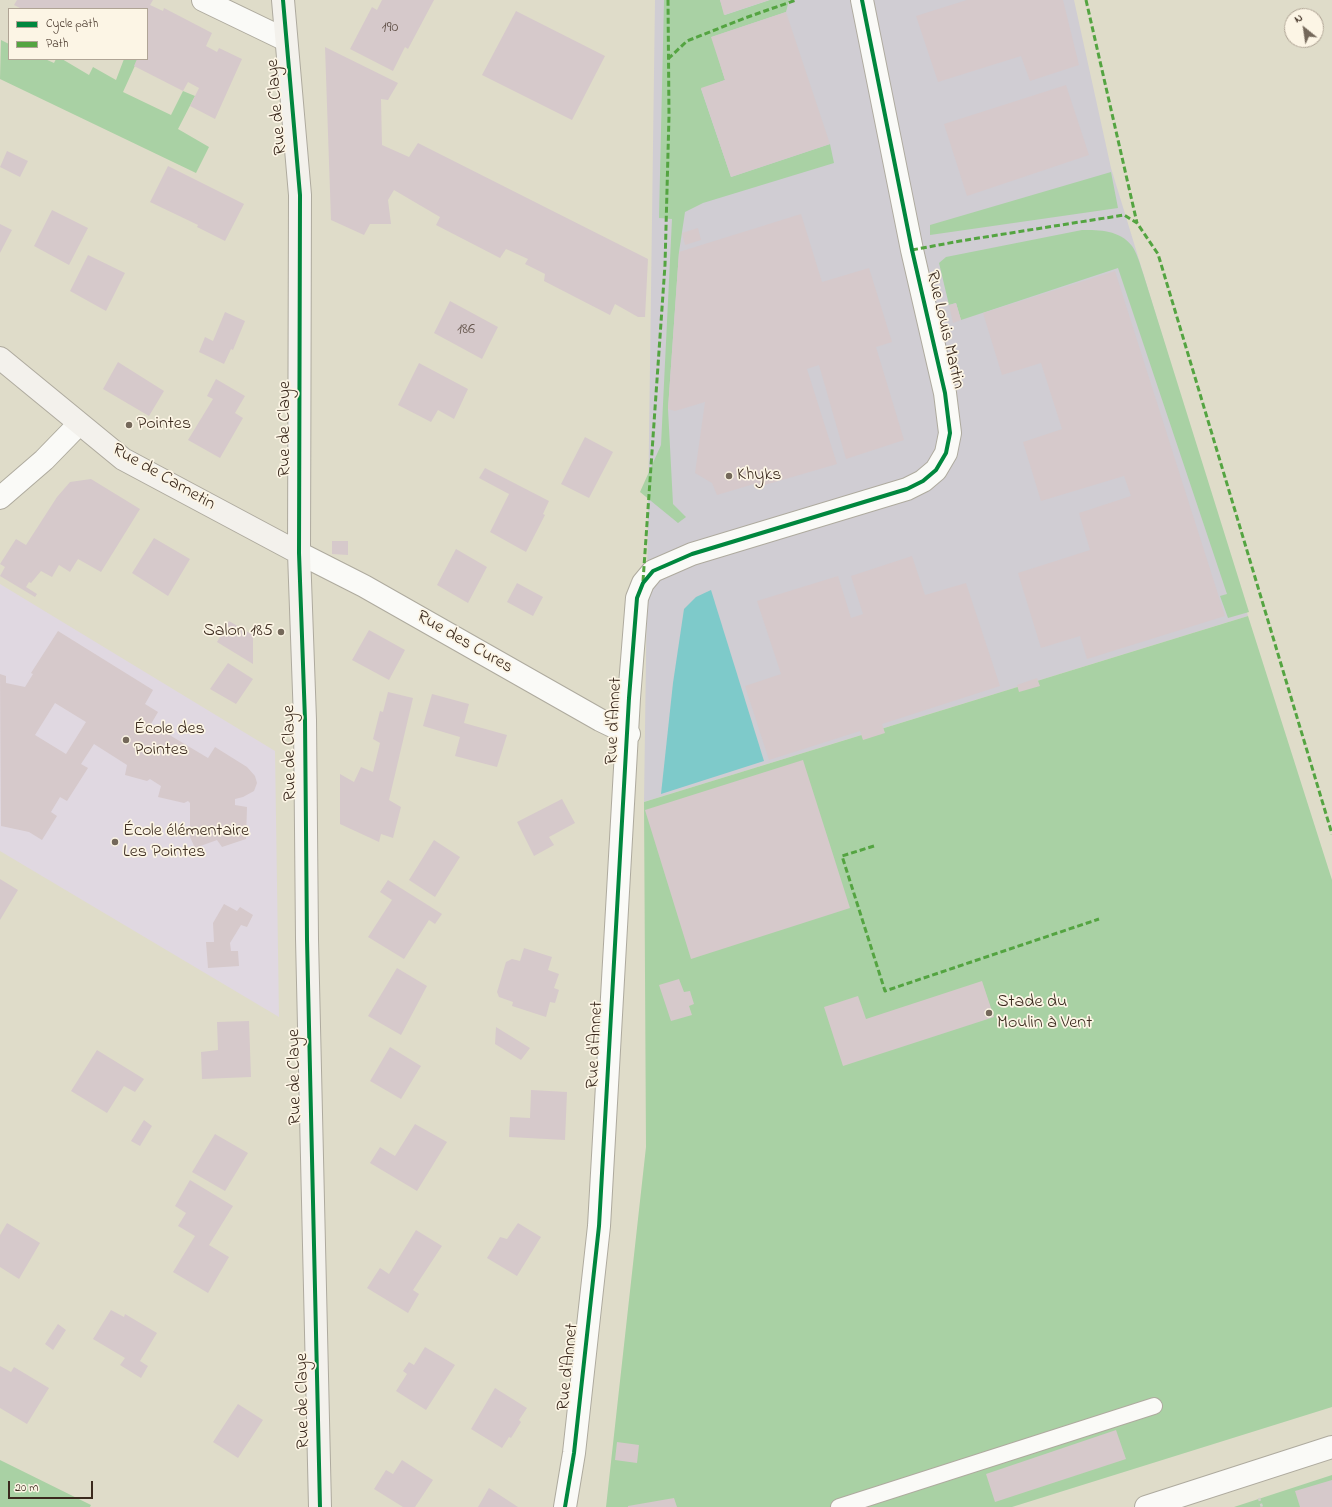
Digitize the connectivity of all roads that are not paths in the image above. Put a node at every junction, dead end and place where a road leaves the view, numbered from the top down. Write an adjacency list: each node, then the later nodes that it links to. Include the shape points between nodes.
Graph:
1 (203, 0): 4 (street)
2 (283, 0): 4 (street, Rue de Claye)
3 (862, 0): 9 (street, Rue Louis Martin, via 912,250 944,393 950,433 946,453 936,470 907,490 692,554 653,572)
4 (286, 40): 8 (street, Rue de Claye, via 300,195)
5 (0, 358): 6 (street, Rue de Carnetin)
6 (79, 424): 7 (street, via 44,460); 8 (street, Rue de Carnetin, via 123,459)
7 (0, 498)
8 (299, 553): 10 (street, Rue des Cures, via 364,586); 13 (street, Rue de Claye, via 305,720 307,939)
9 (643, 583): 10 (street, Rue d'Annet, via 638,598)
10 (629, 734): 14 (street, Rue d'Annet, via 599,1226 574,1453)
11 (1154, 1406): 15 (lane)
12 (1332, 1447): 16 (street)
13 (320, 1507)
14 (565, 1507)
15 (838, 1507)
16 (1146, 1507)

